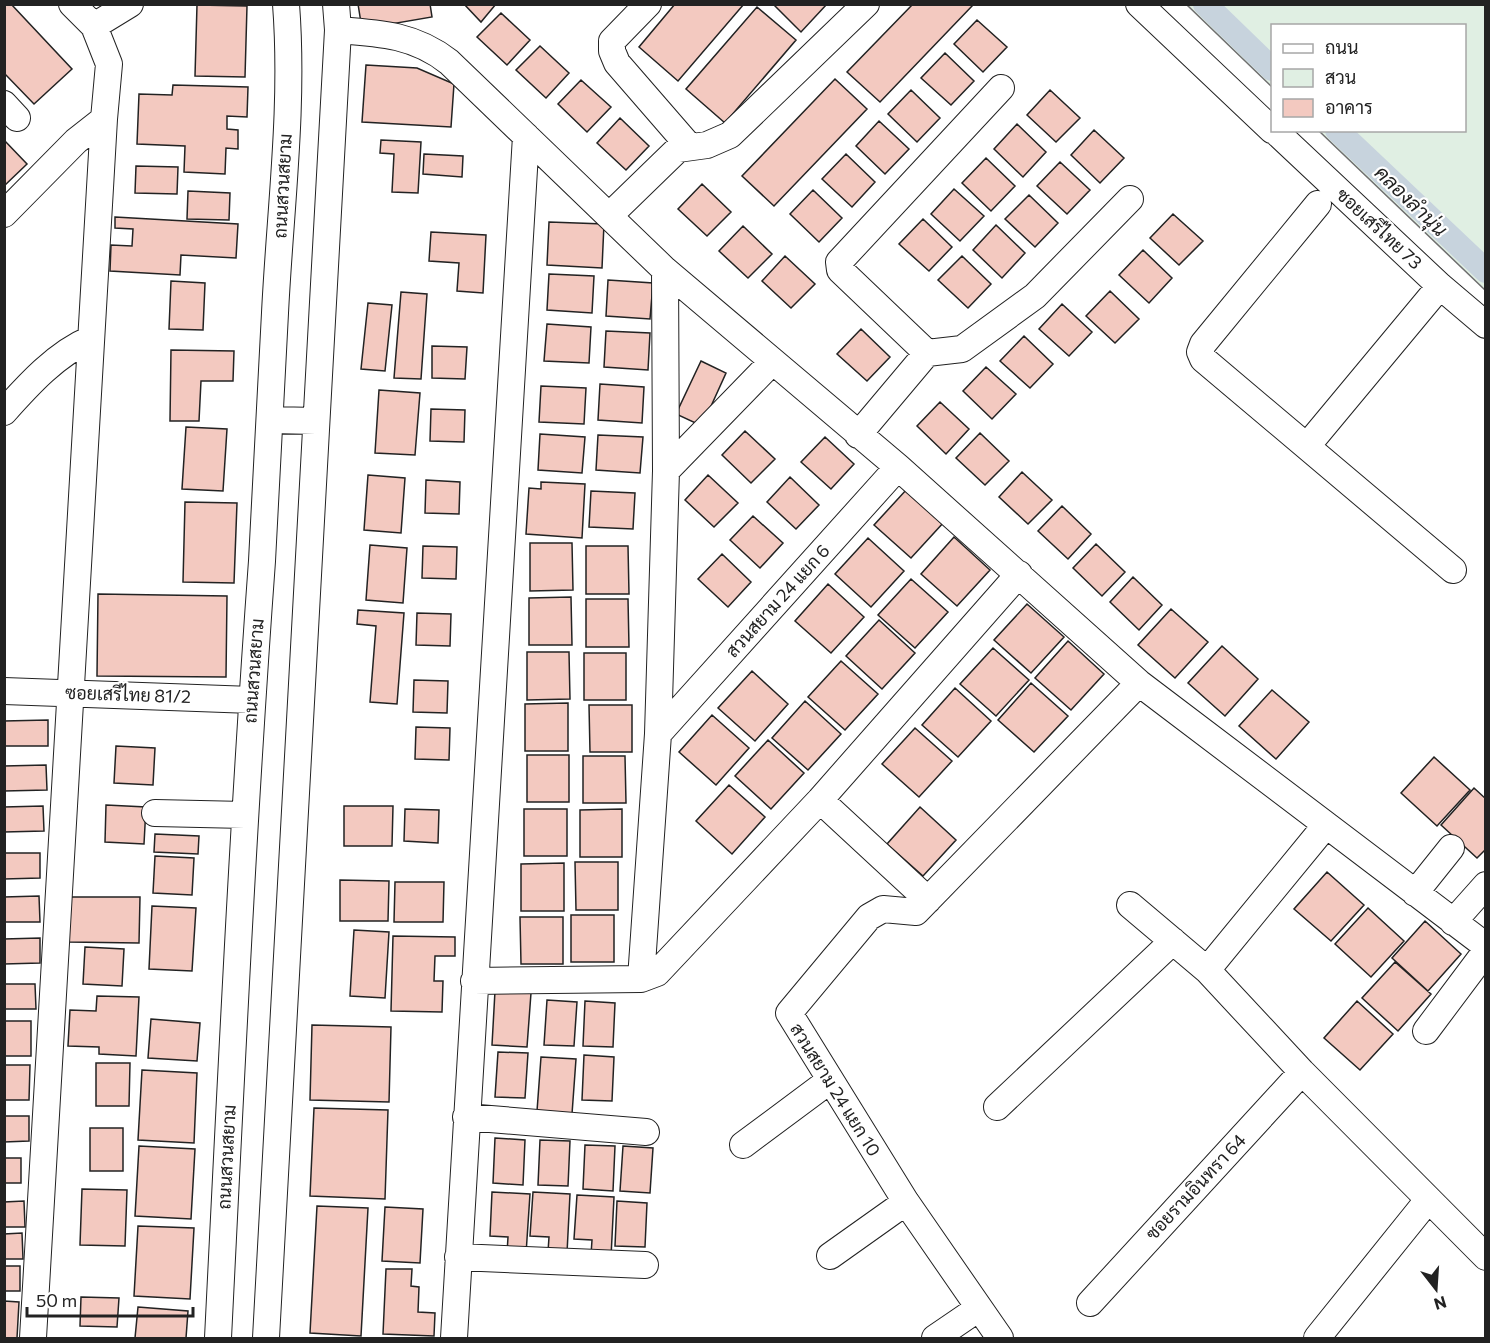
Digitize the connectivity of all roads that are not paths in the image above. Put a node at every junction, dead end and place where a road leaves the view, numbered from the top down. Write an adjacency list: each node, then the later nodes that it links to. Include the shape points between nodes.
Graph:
1 (72, 4): 8 (street)
2 (130, 4): 8 (street)
3 (286, 4): 27 (street, ถนนสวนสยาม, via 286,128)
4 (336, 4): 9 (street)
5 (648, 4): 15 (street, via 612,41 612,51 617,63)
6 (866, 4): 15 (street, via 730,135 707,145)
7 (1140, 4): 12 (street, ซอยเสรีไทย 73)
8 (94, 26): 11 (street, via 109,64)
9 (338, 30): 14 (street, via 383,33 415,40 435,50); 28 (street)
10 (1001, 88): 24 (street, via 839,262 840,270)
11 (104, 119): 18 (street, via 76,141); 23 (street)
12 (1271, 128)
13 (1275, 132): 21 (street, ซอยเสรีไทย 73)
14 (526, 136): 19 (street); 55 (street)
15 (689, 146): 19 (street, via 678,149)
16 (1130, 199): 24 (street, via 1035,296 962,349)
17 (1318, 204): 30 (street, via 1200,352 1203,359)
18 (4, 214)
19 (609, 216): 20 (street)
20 (664, 270): 25 (street); 32 (street)
21 (1440, 286): 22 (street, ซอยเสรีไทย 73); 30 (street)
22 (1485, 325)
23 (91, 339): 26 (street, via 76,345); 37 (street)
24 (927, 353): 29 (street)
25 (771, 363): 29 (street); 32 (street)
26 (4, 412)
27 (272, 420): 28 (street); 38 (street, ถนนสวนสยาม)
28 (316, 421): 73 (street)
29 (858, 435): 31 (street)
30 (1307, 446): 33 (street)
31 (898, 467): 34 (street); 39 (street, สวนสยาม 24 แยก 6)
32 (666, 471): 39 (street)
33 (1453, 570)
34 (1019, 574): 35 (street); 40 (street)
35 (1139, 683): 43 (street); 47 (street, สวนสยาม 24 แยก 10)
36 (4, 691): 37 (street, ซอยเสรีไทย 81/2)
37 (70, 693): 38 (street, ซอยเสรีไทย 81/2); 71 (street)
38 (252, 700): 42 (street, ถนนสวนสยาม)
39 (658, 734): 54 (street)
40 (820, 800): 47 (street); 54 (street, via 657,973)
41 (155, 813): 42 (street)
42 (245, 815): 72 (street, ถนนสวนสยาม)
43 (1326, 825): 46 (street); 53 (street)
44 (1451, 848): 46 (street)
45 (1485, 885): 49 (street)
46 (1415, 893): 49 (street)
47 (928, 900): 58 (street, สวนสยาม 24 แยก 10, via 914,913 883,909 869,917 789,1013)
48 (1130, 905): 50 (street)
49 (1453, 922): 51 (street)
50 (1173, 941): 53 (street); 59 (street)
51 (1485, 946)
52 (1485, 951): 56 (street)
53 (1207, 970): 57 (street)
54 (641, 979): 55 (street)
55 (474, 981): 60 (street)
56 (1426, 1031)
57 (1302, 1072): 63 (street); 69 (street, ซอยรามอินทรา 64)
58 (829, 1081): 62 (street); 64 (street, สวนสยาม 24 แยก 10)
59 (997, 1107)
60 (466, 1117): 61 (street); 66 (street)
61 (646, 1132)
62 (743, 1145)
63 (1428, 1200): 67 (street); 77 (street)
64 (906, 1202): 65 (street); 70 (street, สวนสยาม 24 แยก 10)
65 (830, 1256)
66 (458, 1257): 68 (street); 74 (street)
67 (1485, 1257)
68 (645, 1265)
69 (1090, 1303)
70 (979, 1308): 75 (street); 76 (street, สวนสยาม 24 แยก 10)
71 (33, 1338)
72 (218, 1338)
73 (266, 1338)
74 (454, 1338)
75 (935, 1338)
76 (1000, 1338)
77 (1317, 1338)

